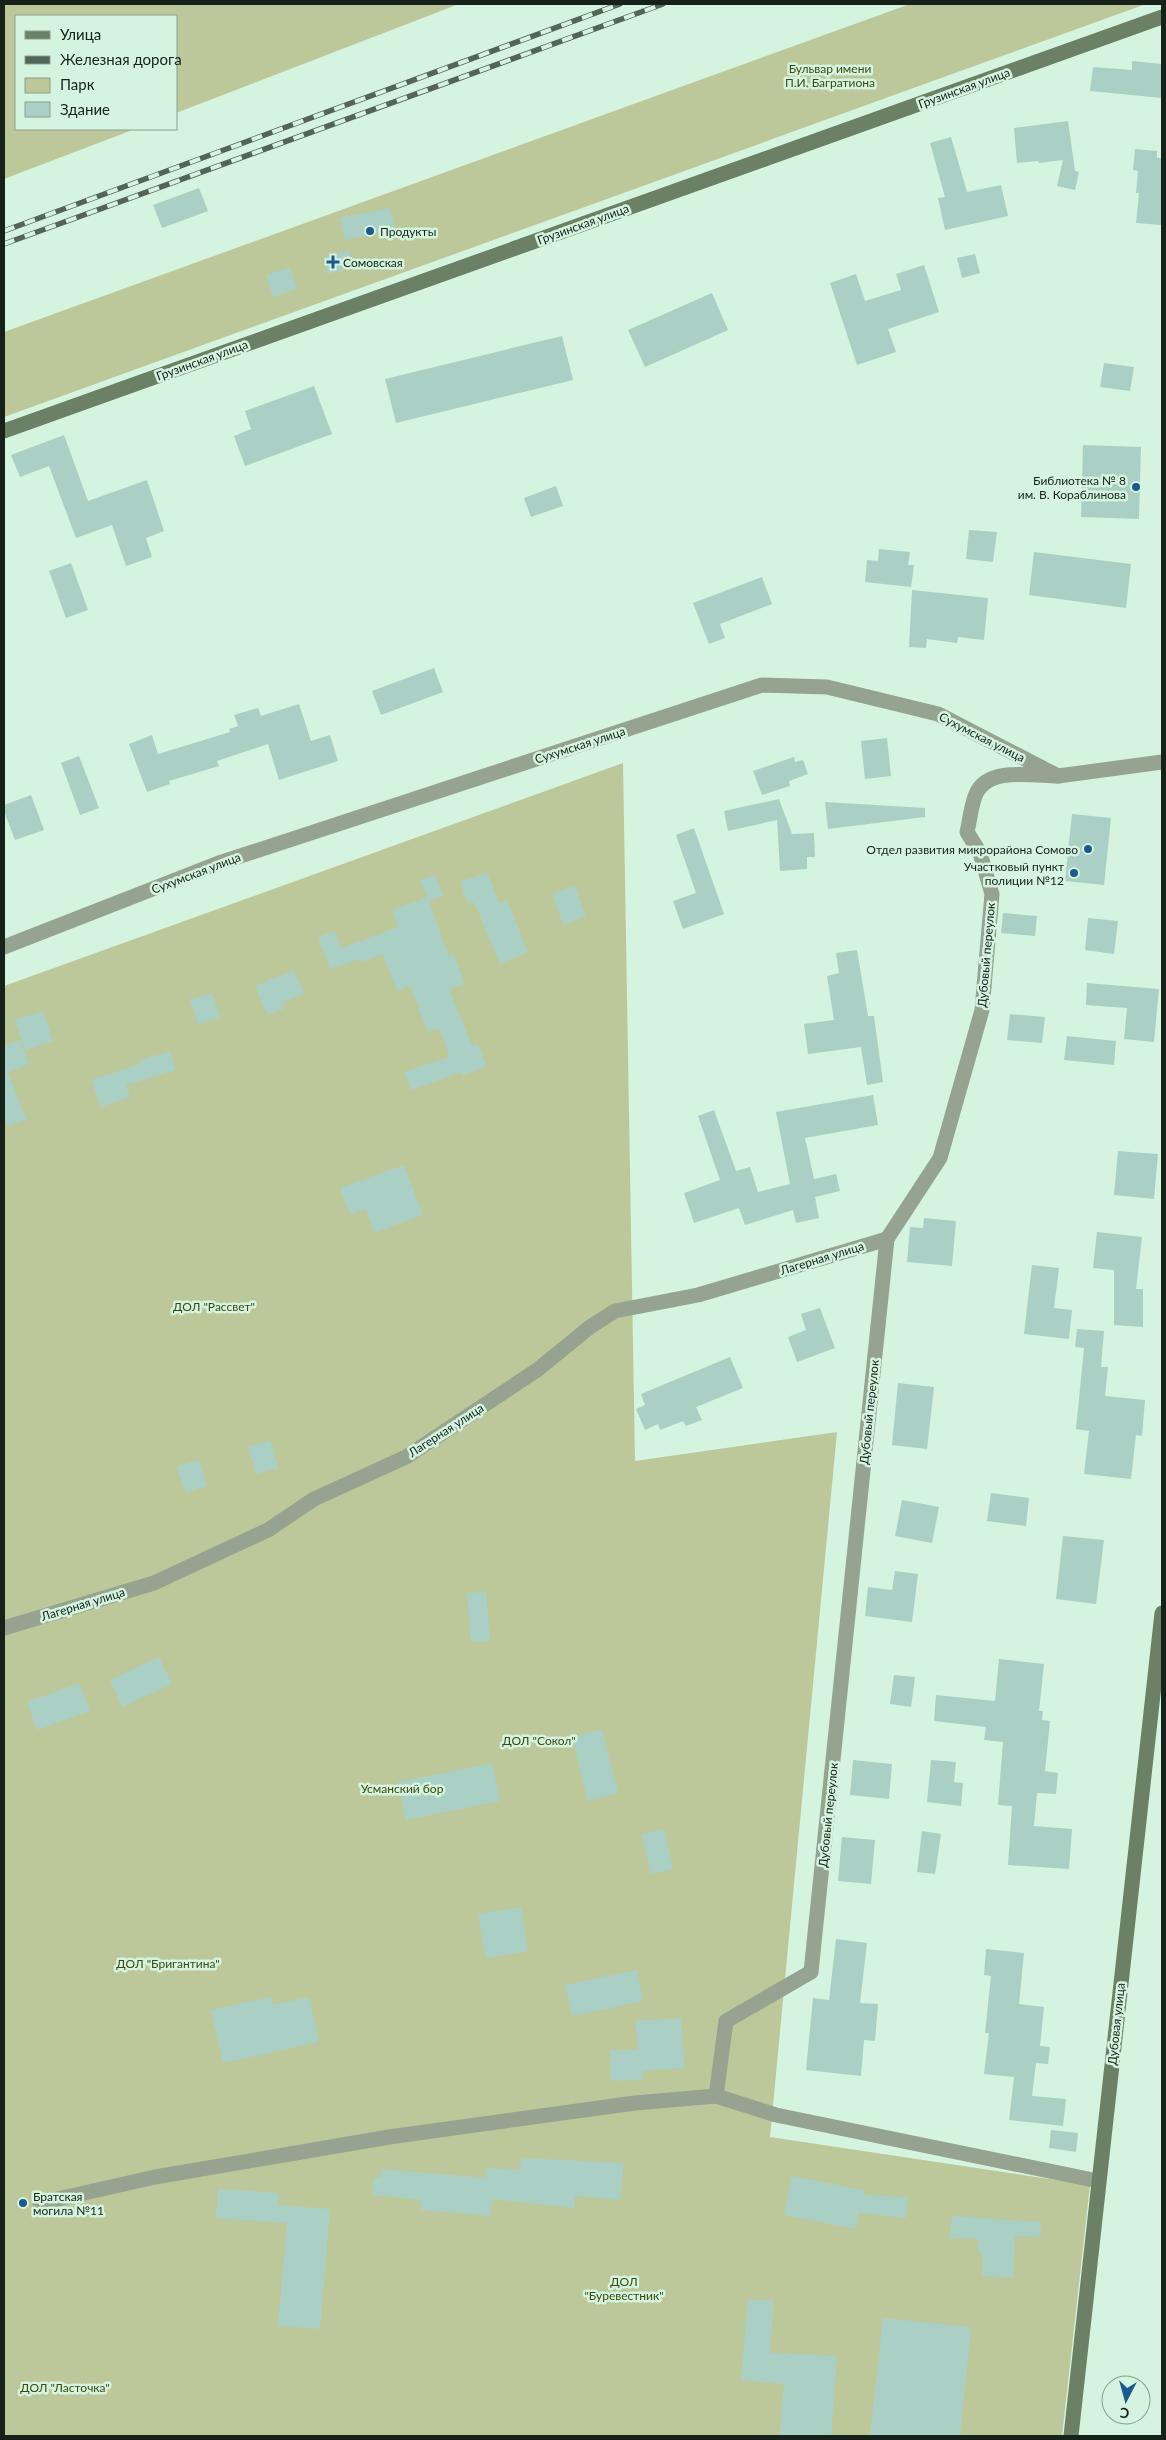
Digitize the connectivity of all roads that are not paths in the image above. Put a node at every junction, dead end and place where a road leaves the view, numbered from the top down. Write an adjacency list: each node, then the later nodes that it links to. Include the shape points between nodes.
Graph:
1 (1162, 17): 2 (street, Грузинская улица)
2 (4, 431)
3 (1162, 762): 4 (street)
4 (1058, 776): 5 (street, Сухумская улица, via 938,714 827,686 762,686 219,863); 6 (street, Дубовый переулок, via 1002,775 987,781 976,793 967,832 980,853 992,894 982,1010 940,1158)
5 (4, 947)
6 (887, 1239): 8 (street, Лагерная улица, via 698,1295 614,1312 537,1370 406,1457 314,1498 268,1530 154,1583); 9 (street, Дубовый переулок, via 812,1972 726,2021)
7 (1162, 1613): 10 (street, Дубовая улица)
8 (4, 1628)
9 (716, 2096): 10 (street, via 776,2115); 11 (street, via 635,2103 389,2137 155,2178)
10 (1098, 2181): 12 (street, Дубовая улица)
11 (40, 2203)
12 (1071, 2436)

